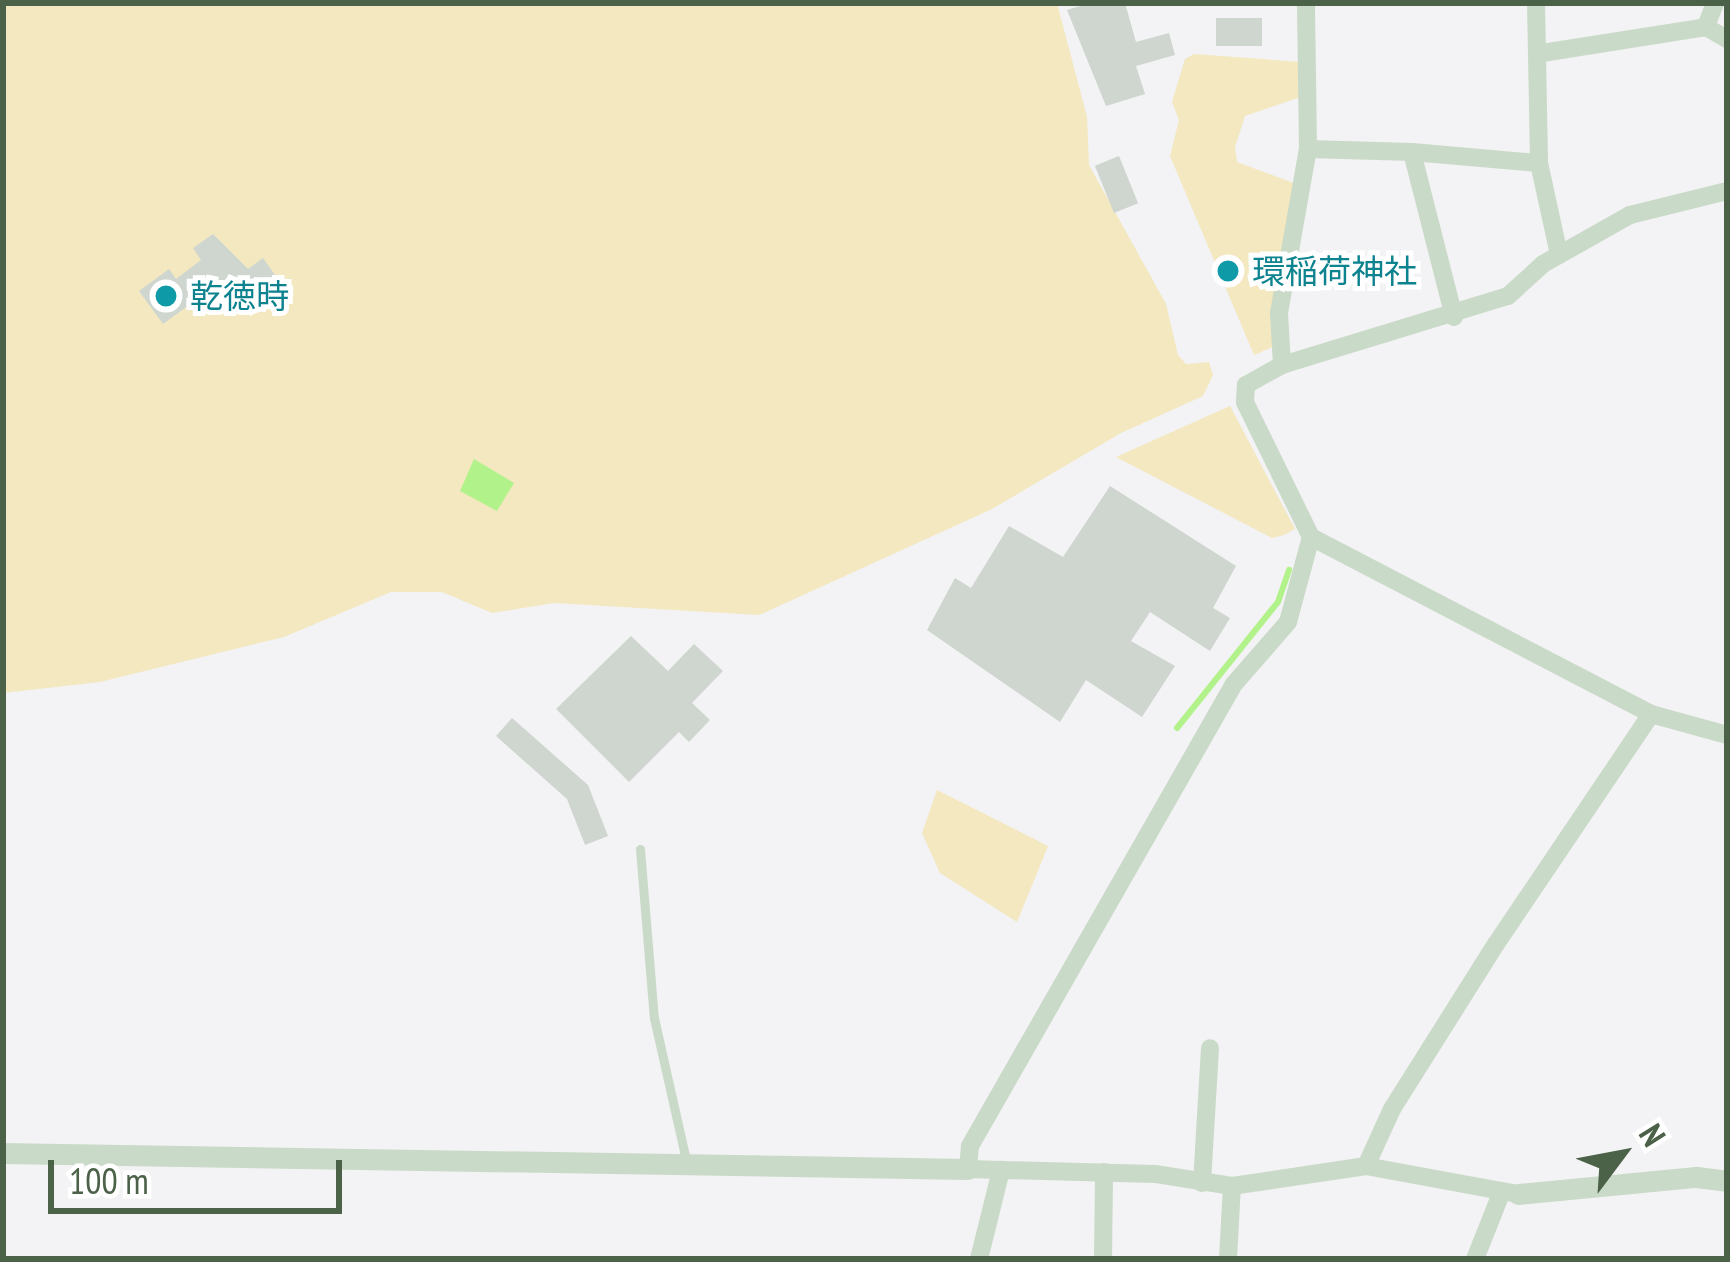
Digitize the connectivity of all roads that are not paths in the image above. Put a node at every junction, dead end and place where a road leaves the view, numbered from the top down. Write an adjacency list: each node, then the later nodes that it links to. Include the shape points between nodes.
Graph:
1 (1306, 3): 7 (street)
2 (1536, 3): 6 (street)
3 (1715, 3): 4 (street)
4 (1706, 28): 5 (street); 6 (street)
5 (1727, 39)
6 (1543, 53): 9 (street)
7 (1308, 149): 8 (street); 13 (street, via 1279,313)
8 (1412, 152): 9 (street); 12 (street)
9 (1539, 163): 11 (street)
10 (1727, 191): 11 (street, via 1630,215)
11 (1559, 255): 12 (street, via 1508,296)
12 (1454, 317): 13 (street)
13 (1282, 365): 14 (street, via 1246,385 1245,402)
14 (1311, 537): 15 (street); 22 (street, via 1288,622 1234,684 970,1146)
15 (1651, 714): 16 (street); 21 (street, via 1473,981)
16 (1727, 735)
17 (640, 850): 20 (lane, via 654,1018)
18 (1210, 1048): 26 (street)
19 (3, 1153): 20 (street)
20 (687, 1164): 22 (street)
21 (1366, 1166): 27 (street); 28 (street)
22 (968, 1169): 23 (street)
23 (1001, 1170): 24 (street); 29 (street)
24 (1104, 1172): 26 (street); 30 (street)
25 (1727, 1181): 28 (street)
26 (1202, 1183): 27 (street)
27 (1232, 1186): 31 (street)
28 (1510, 1192): 32 (street)
29 (979, 1259)
30 (1103, 1259)
31 (1228, 1259)
32 (1475, 1259)

